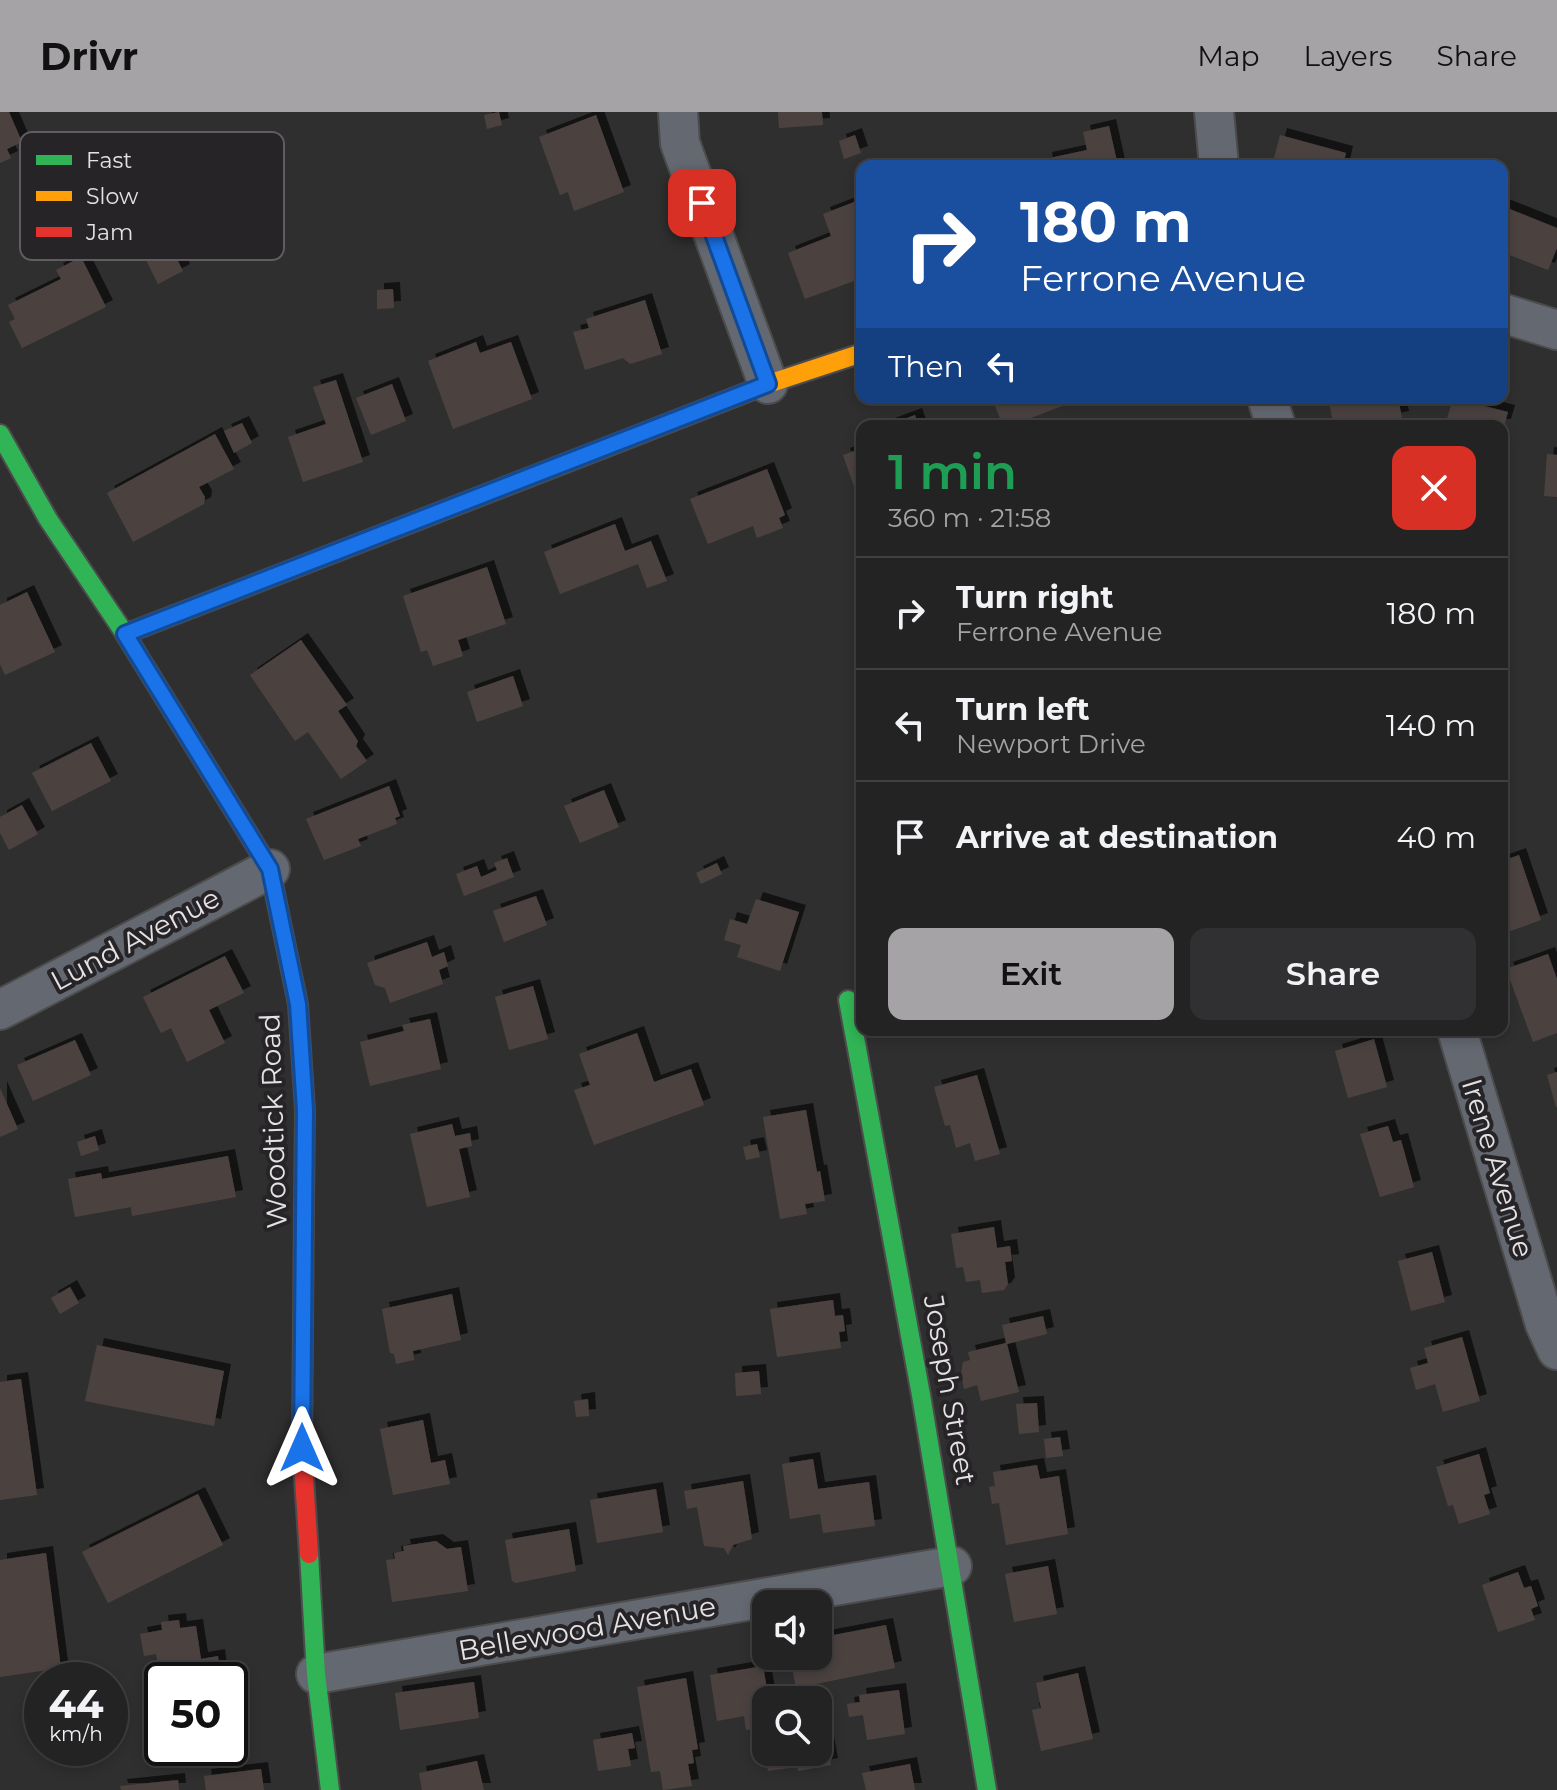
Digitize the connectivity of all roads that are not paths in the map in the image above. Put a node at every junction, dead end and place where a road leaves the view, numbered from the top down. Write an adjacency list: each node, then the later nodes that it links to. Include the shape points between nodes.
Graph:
1 (678, 112): 7 (street, via 680,143)
2 (1214, 112): 3 (street)
3 (1218, 160)
4 (1508, 315): 5 (street)
5 (1557, 330)
6 (856, 355): 7 (street)
7 (768, 384): 9 (street)
8 (0, 434): 9 (street, Woodtick Road, via 48,519)
9 (125, 634): 10 (street, Woodtick Road)
10 (270, 869): 12 (street, Lund Avenue); 16 (street, Woodtick Road, via 298,1004 305,1110 302,1448)
11 (848, 1000): 15 (street, Joseph Street)
12 (0, 1010)
13 (1459, 1036): 14 (street, Irene Avenue)
14 (1557, 1350)
15 (952, 1566): 16 (street, Bellewood Avenue); 18 (street, Joseph Street)
16 (316, 1674): 17 (street, Woodtick Road)
17 (330, 1790)
18 (987, 1790)

